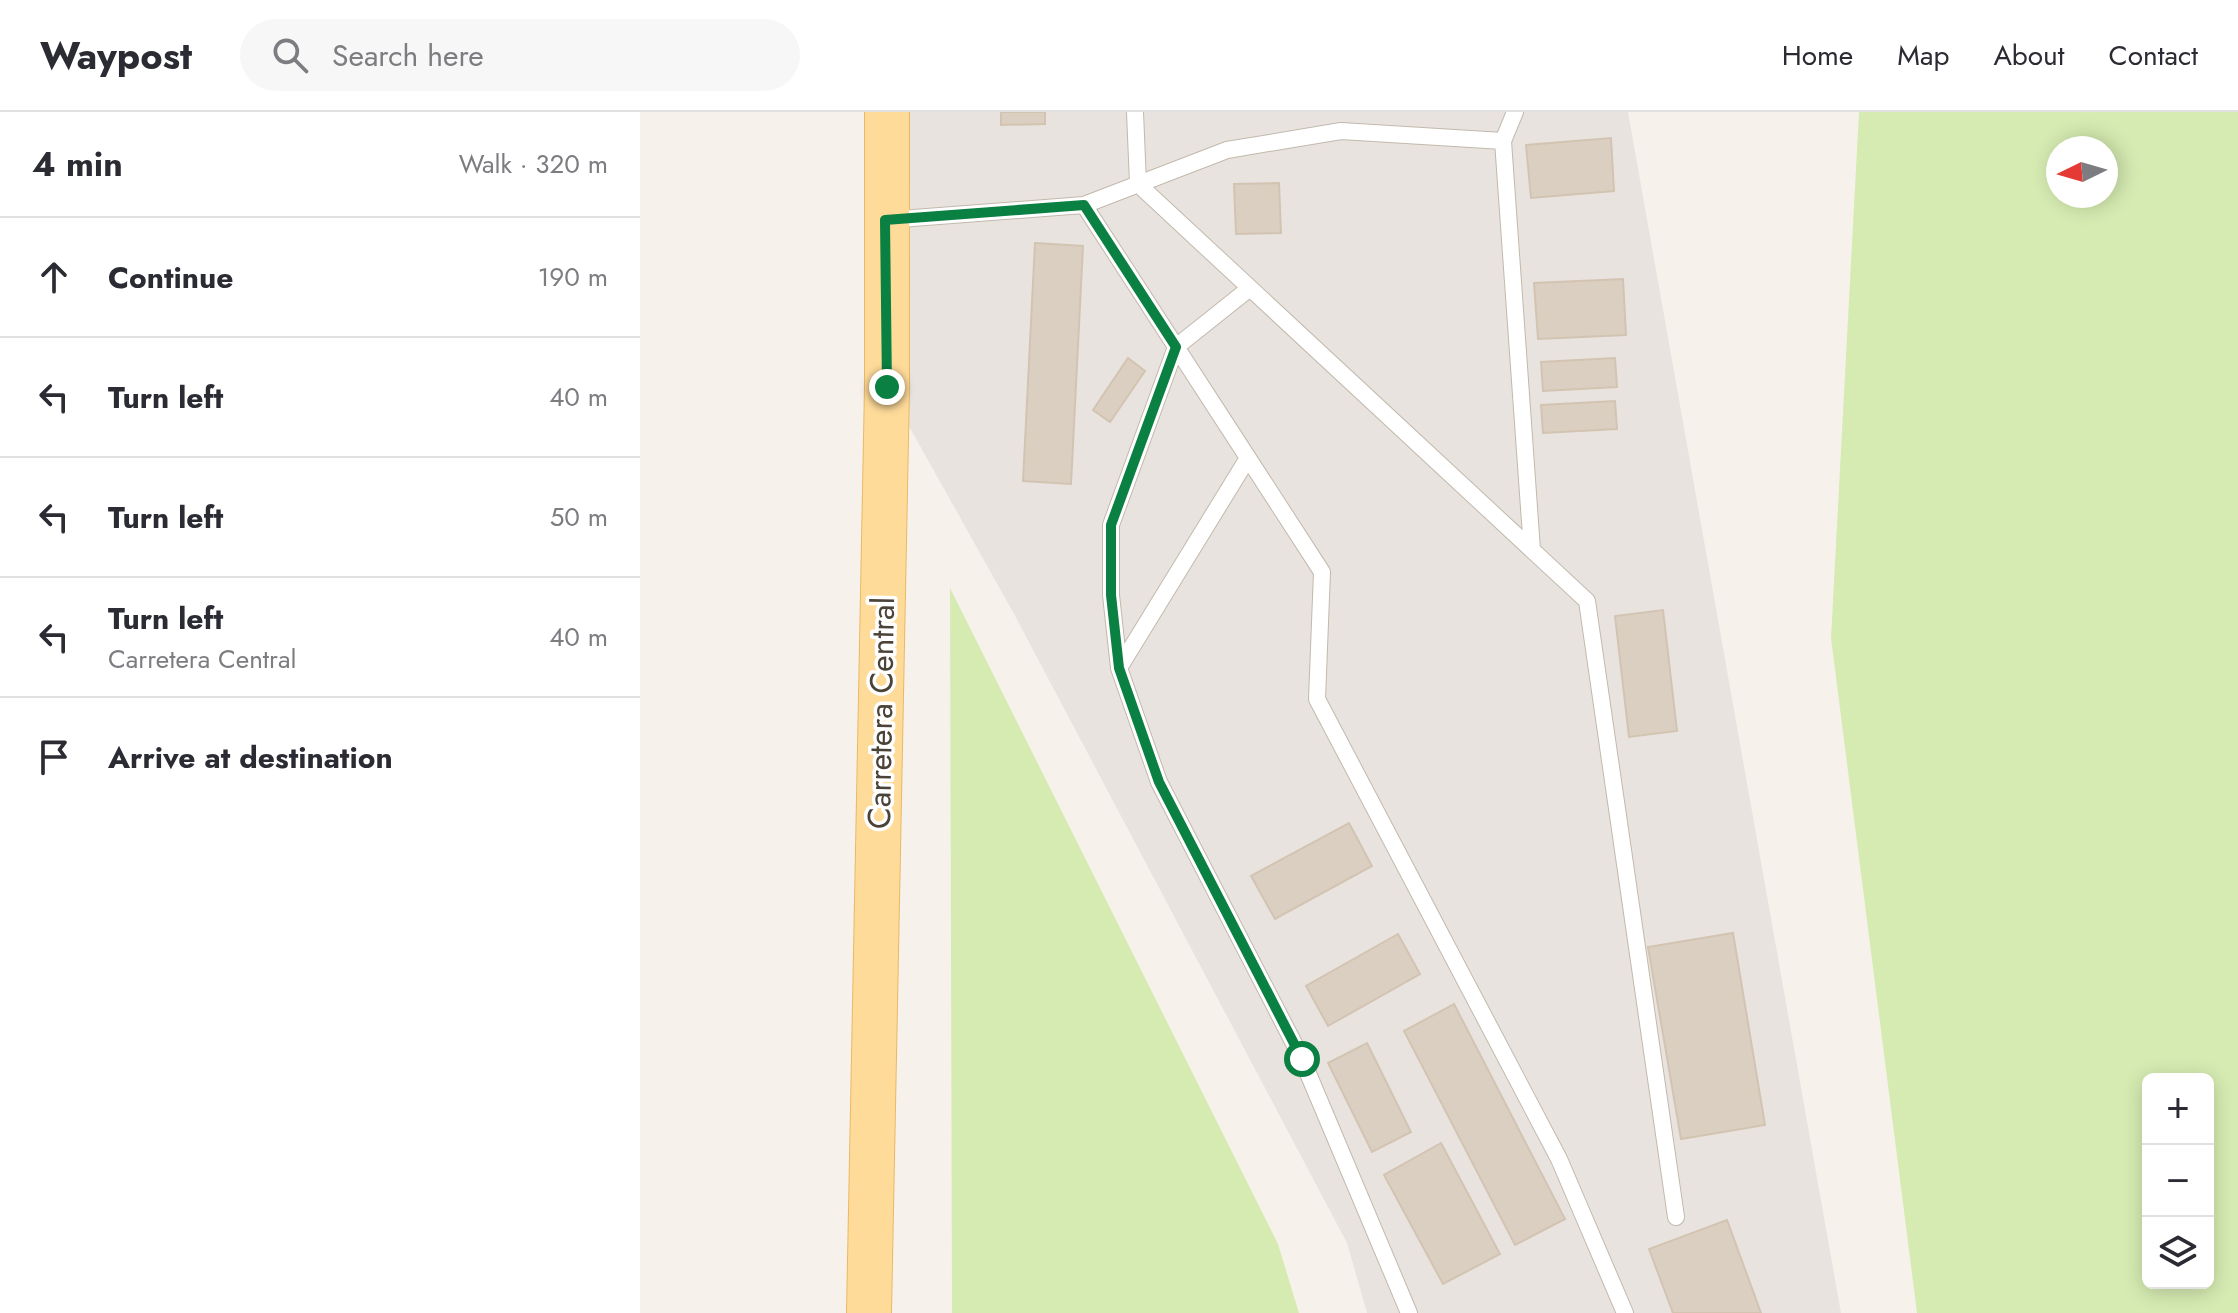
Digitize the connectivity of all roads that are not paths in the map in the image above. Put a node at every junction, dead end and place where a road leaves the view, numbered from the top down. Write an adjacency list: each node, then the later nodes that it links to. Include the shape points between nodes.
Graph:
1 (887, 112): 7 (main road, Carretera Central)
2 (1135, 112): 5 (lane)
3 (1515, 112): 4 (lane)
4 (1503, 141): 5 (lane, via 1341,131 1227,150); 11 (lane)
5 (1138, 184): 6 (lane); 8 (lane)
6 (1084, 205): 7 (lane); 9 (lane)
7 (885, 220): 14 (main road, Carretera Central, via 887,403)
8 (1250, 288): 9 (lane); 11 (lane)
9 (1176, 347): 10 (lane); 12 (lane, via 1111,525)
10 (1248, 458): 12 (lane); 16 (lane, via 1322,572 1317,699 1559,1159)
11 (1532, 550): 13 (lane, via 1587,601)
12 (1119, 668): 15 (lane, via 1159,782 1302,1059)
13 (1676, 1217)
14 (869, 1313)
15 (1409, 1313)
16 (1625, 1313)

